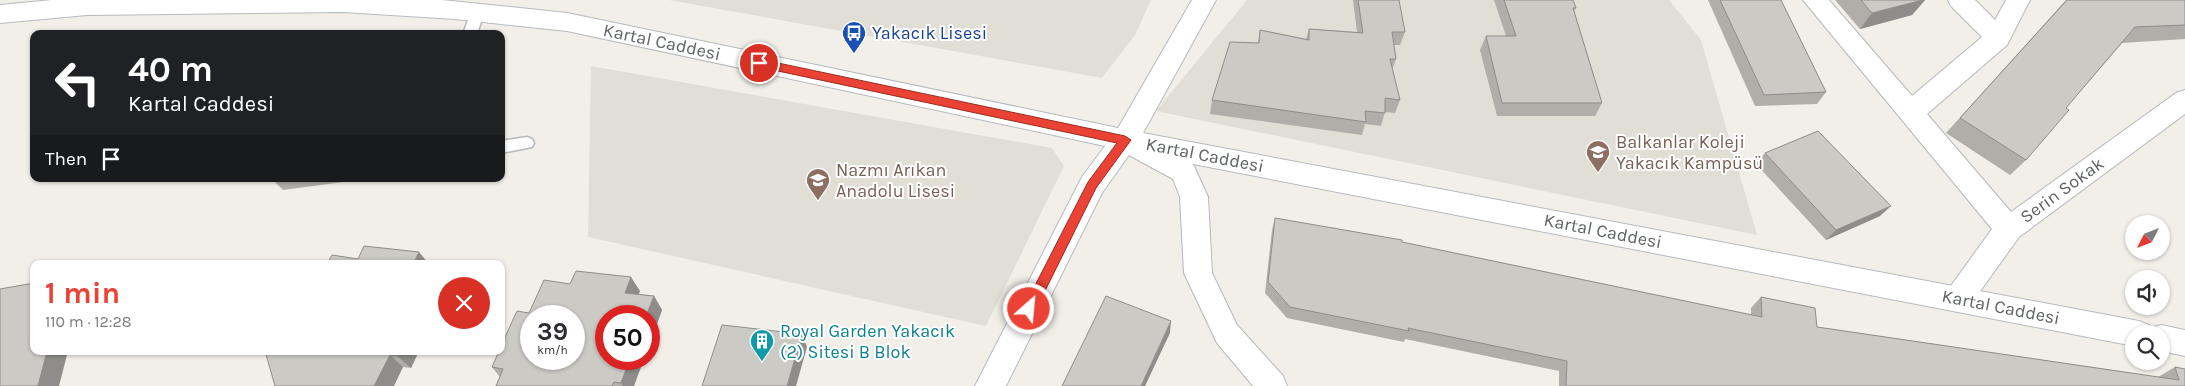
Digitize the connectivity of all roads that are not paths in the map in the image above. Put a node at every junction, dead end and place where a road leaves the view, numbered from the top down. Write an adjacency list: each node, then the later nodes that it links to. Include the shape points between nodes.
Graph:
1 (1204, 0): 11 (main road)
2 (1815, 0): 10 (main road)
3 (1960, 0): 8 (main road)
4 (2018, 0): 8 (main road)
5 (95, 3): 6 (main road, Kartal Caddesi); 7 (main road, Kartal Caddesi, via 343,3)
6 (13, 8)
7 (474, 23): 11 (main road, Kartal Caddesi, via 567,22)
8 (1998, 38): 10 (main road)
9 (2185, 100): 14 (main road, Serin Sokak)
10 (1910, 113): 14 (main road)
11 (1125, 140): 15 (main road, Kartal Caddesi); 19 (main road, via 1092,185); 20 (main road, via 1183,172 1194,197 1198,272 1227,334)
12 (527, 143): 13 (lane)
13 (505, 146)
14 (2009, 228): 15 (main road, Serin Sokak)
15 (1958, 299): 16 (main road, Kartal Caddesi)
16 (2125, 331)
17 (2170, 340): 18 (main road)
18 (2185, 343)
19 (990, 386)
20 (1272, 386)

